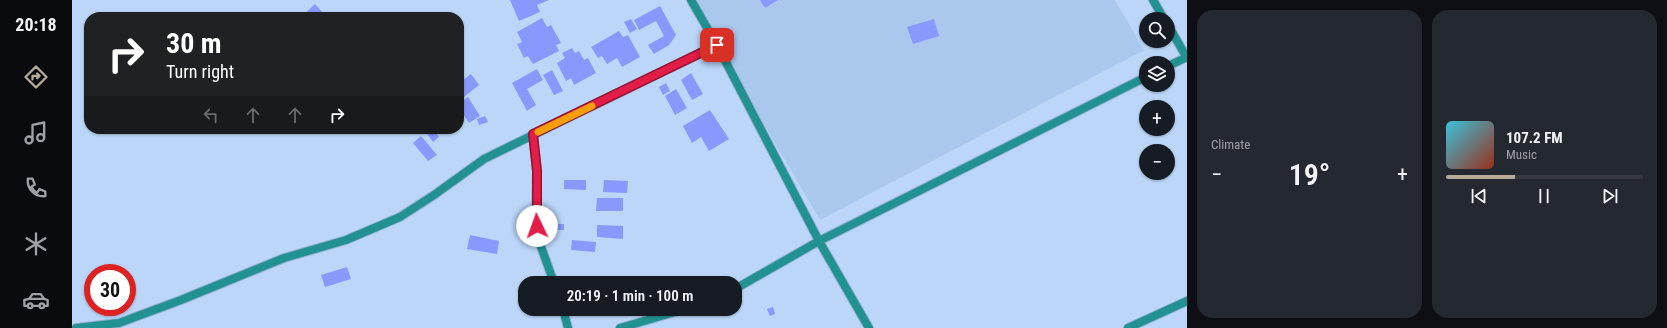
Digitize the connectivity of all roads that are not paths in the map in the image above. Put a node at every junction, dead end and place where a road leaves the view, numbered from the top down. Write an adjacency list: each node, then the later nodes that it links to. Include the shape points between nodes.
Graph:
1 (691, 0): 5 (street)
2 (1153, 0): 3 (street)
3 (1160, 12)
4 (1175, 37): 6 (street)
5 (717, 45): 9 (street); 10 (street)
6 (1187, 57): 7 (street)
7 (1175, 63)
8 (1139, 81): 10 (street)
9 (533, 134): 11 (street, via 539,240); 16 (street, via 484,159 400,217 346,240 284,258 119,323)
10 (819, 241): 12 (street); 19 (street)
11 (552, 276)
12 (742, 285)
13 (1187, 301): 20 (street)
14 (565, 316): 17 (street)
15 (661, 316): 18 (street)
16 (76, 328)
17 (568, 328)
18 (620, 328)
19 (869, 328)
20 (1128, 328)

